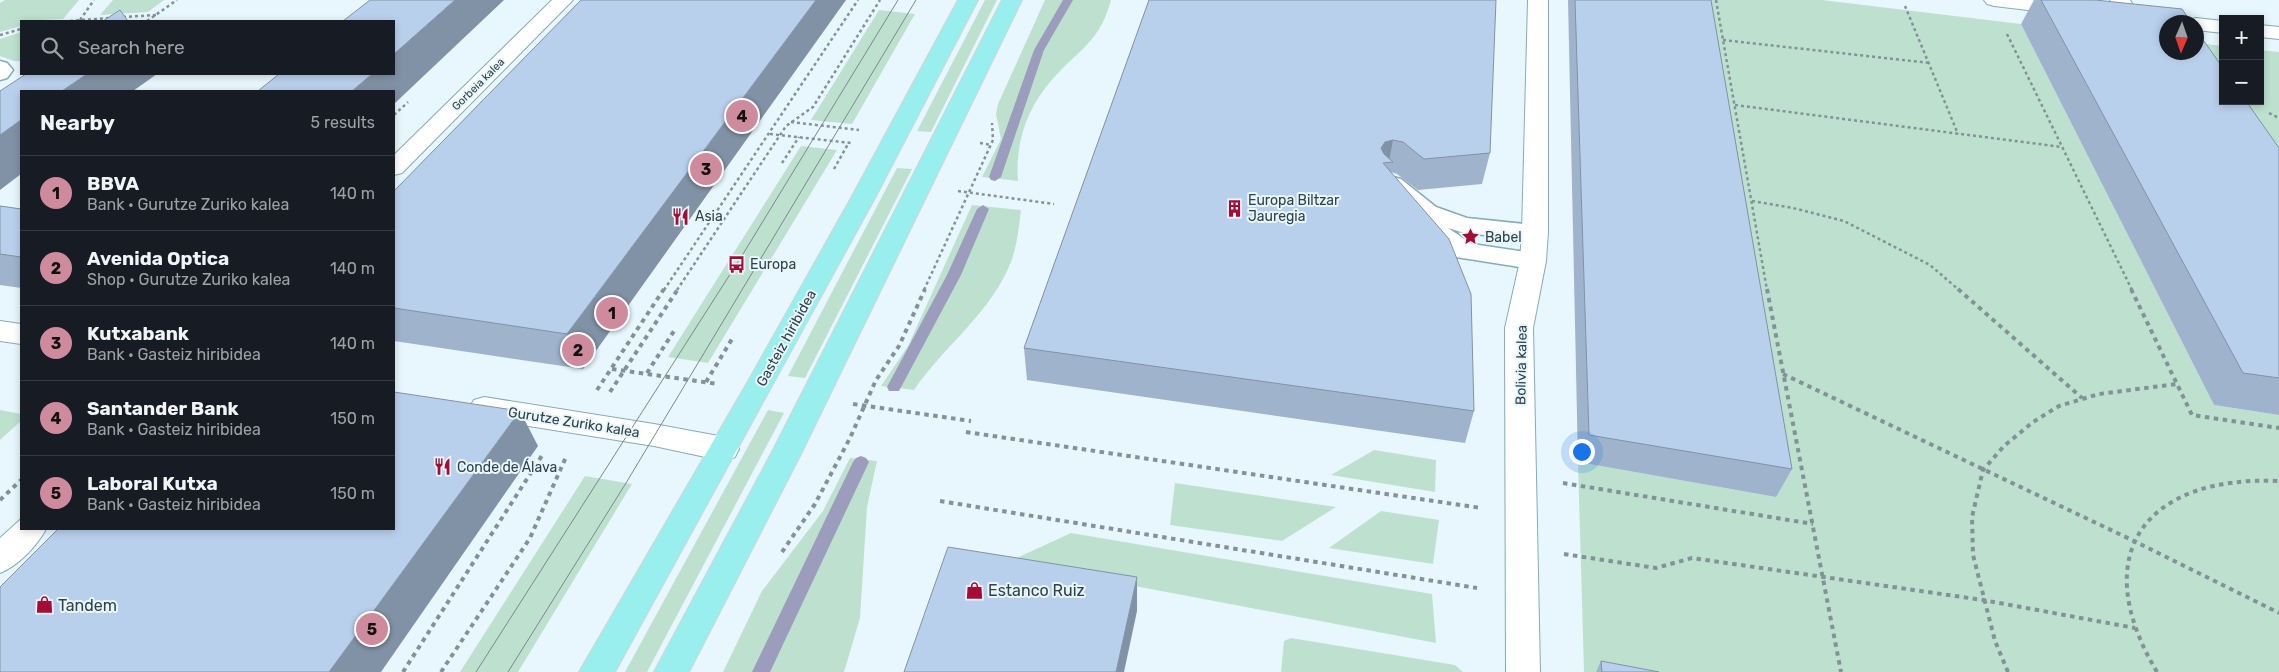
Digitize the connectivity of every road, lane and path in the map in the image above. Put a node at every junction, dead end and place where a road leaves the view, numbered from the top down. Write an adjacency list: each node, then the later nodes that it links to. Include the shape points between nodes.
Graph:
1 (94, 0): 14 (path)
2 (177, 0): 13 (path)
3 (563, 0): 37 (street, Gorbeia kalea)
4 (858, 0): 53 (path)
5 (880, 0): 56 (path, via 813,107 786,126)
6 (968, 0): 60 (main road, Gasteiz hiribidea)
7 (1012, 0): 82 (main road, via 787,452)
8 (1538, 0): 44 (street, Bolivia kalea)
9 (1716, 0): 24 (path)
10 (1994, 0): 12 (street)
11 (1906, 6): 25 (path)
12 (2119, 11)
13 (156, 15): 15 (path); 16 (path)
14 (80, 20)
15 (92, 20)
16 (148, 20)
17 (2204, 24): 19 (street)
18 (2003, 25): 35 (path)
19 (2219, 26)
20 (20, 29): 23 (path)
21 (2264, 31): 22 (street)
22 (2279, 33)
23 (0, 35)
24 (1723, 40): 25 (path); 28 (path)
25 (1930, 63): 32 (path)
26 (0, 68): 27 (lane, via 3,70)
27 (0, 74)
28 (1735, 105): 32 (path); 42 (path)
29 (2269, 113): 30 (path)
30 (2279, 118)
31 (990, 120): 41 (path, via 993,140)
32 (1958, 135): 35 (path)
33 (799, 137): 36 (path)
34 (849, 143): 38 (path)
35 (2062, 147): 52 (path)
36 (782, 163)
37 (395, 167)
38 (834, 169)
39 (1388, 180): 44 (lane, via 1428,212 1440,234 1465,251)
40 (955, 191): 41 (path)
41 (970, 193): 43 (path); 72 (path, via 899,346 876,380 815,504)
42 (1752, 201): 50 (path); 54 (path, via 1844,221 1930,265)
43 (1054, 204)
44 (1534, 247): 71 (street, Bolivia kalea, via 1519,328)
45 (0, 331): 47 (street)
46 (674, 331): 49 (path)
47 (20, 334)
48 (732, 339): 51 (path)
49 (647, 373)
50 (1782, 374): 61 (path); 68 (path)
51 (706, 382)
52 (2177, 384): 54 (path); 57 (path, via 2192,415)
53 (600, 387)
54 (2083, 398): 61 (path, via 2059,406 2033,422 2004,446)
55 (462, 405): 56 (street, Gurutze Zuriko kalea)
56 (588, 425): 60 (street, Gurutze Zuriko kalea); 80 (path, via 555,476 541,518 530,538)
57 (2279, 428)
58 (966, 432): 67 (path)
59 (547, 448): 79 (path)
60 (724, 449): 81 (main road, Gasteiz hiribidea)
61 (1983, 470): 70 (path); 76 (path, via 1972,517 1973,555)
62 (20, 481): 65 (path)
63 (2279, 481): 70 (path, via 2220,483 2181,494 2152,514)
64 (1563, 483): 68 (path)
65 (0, 500)
66 (940, 501): 75 (path)
67 (1481, 508)
68 (1813, 524): 74 (path)
69 (29, 530): 73 (street)
70 (2134, 541): 77 (path); 78 (path, via 2127,565)
71 (1522, 544): 74 (path, via 1656,568 1692,558); 83 (street, Bolivia kalea)
72 (778, 557)
73 (0, 558)
74 (1824, 576): 76 (path); 84 (path)
75 (1477, 588)
76 (1983, 600): 78 (path); 85 (path)
77 (2279, 613)
78 (2135, 628): 86 (path)
79 (403, 672)
80 (441, 672)
81 (596, 672)
82 (671, 672)
83 (1523, 672)
84 (1841, 672)
85 (2008, 672)
86 (2157, 672)

